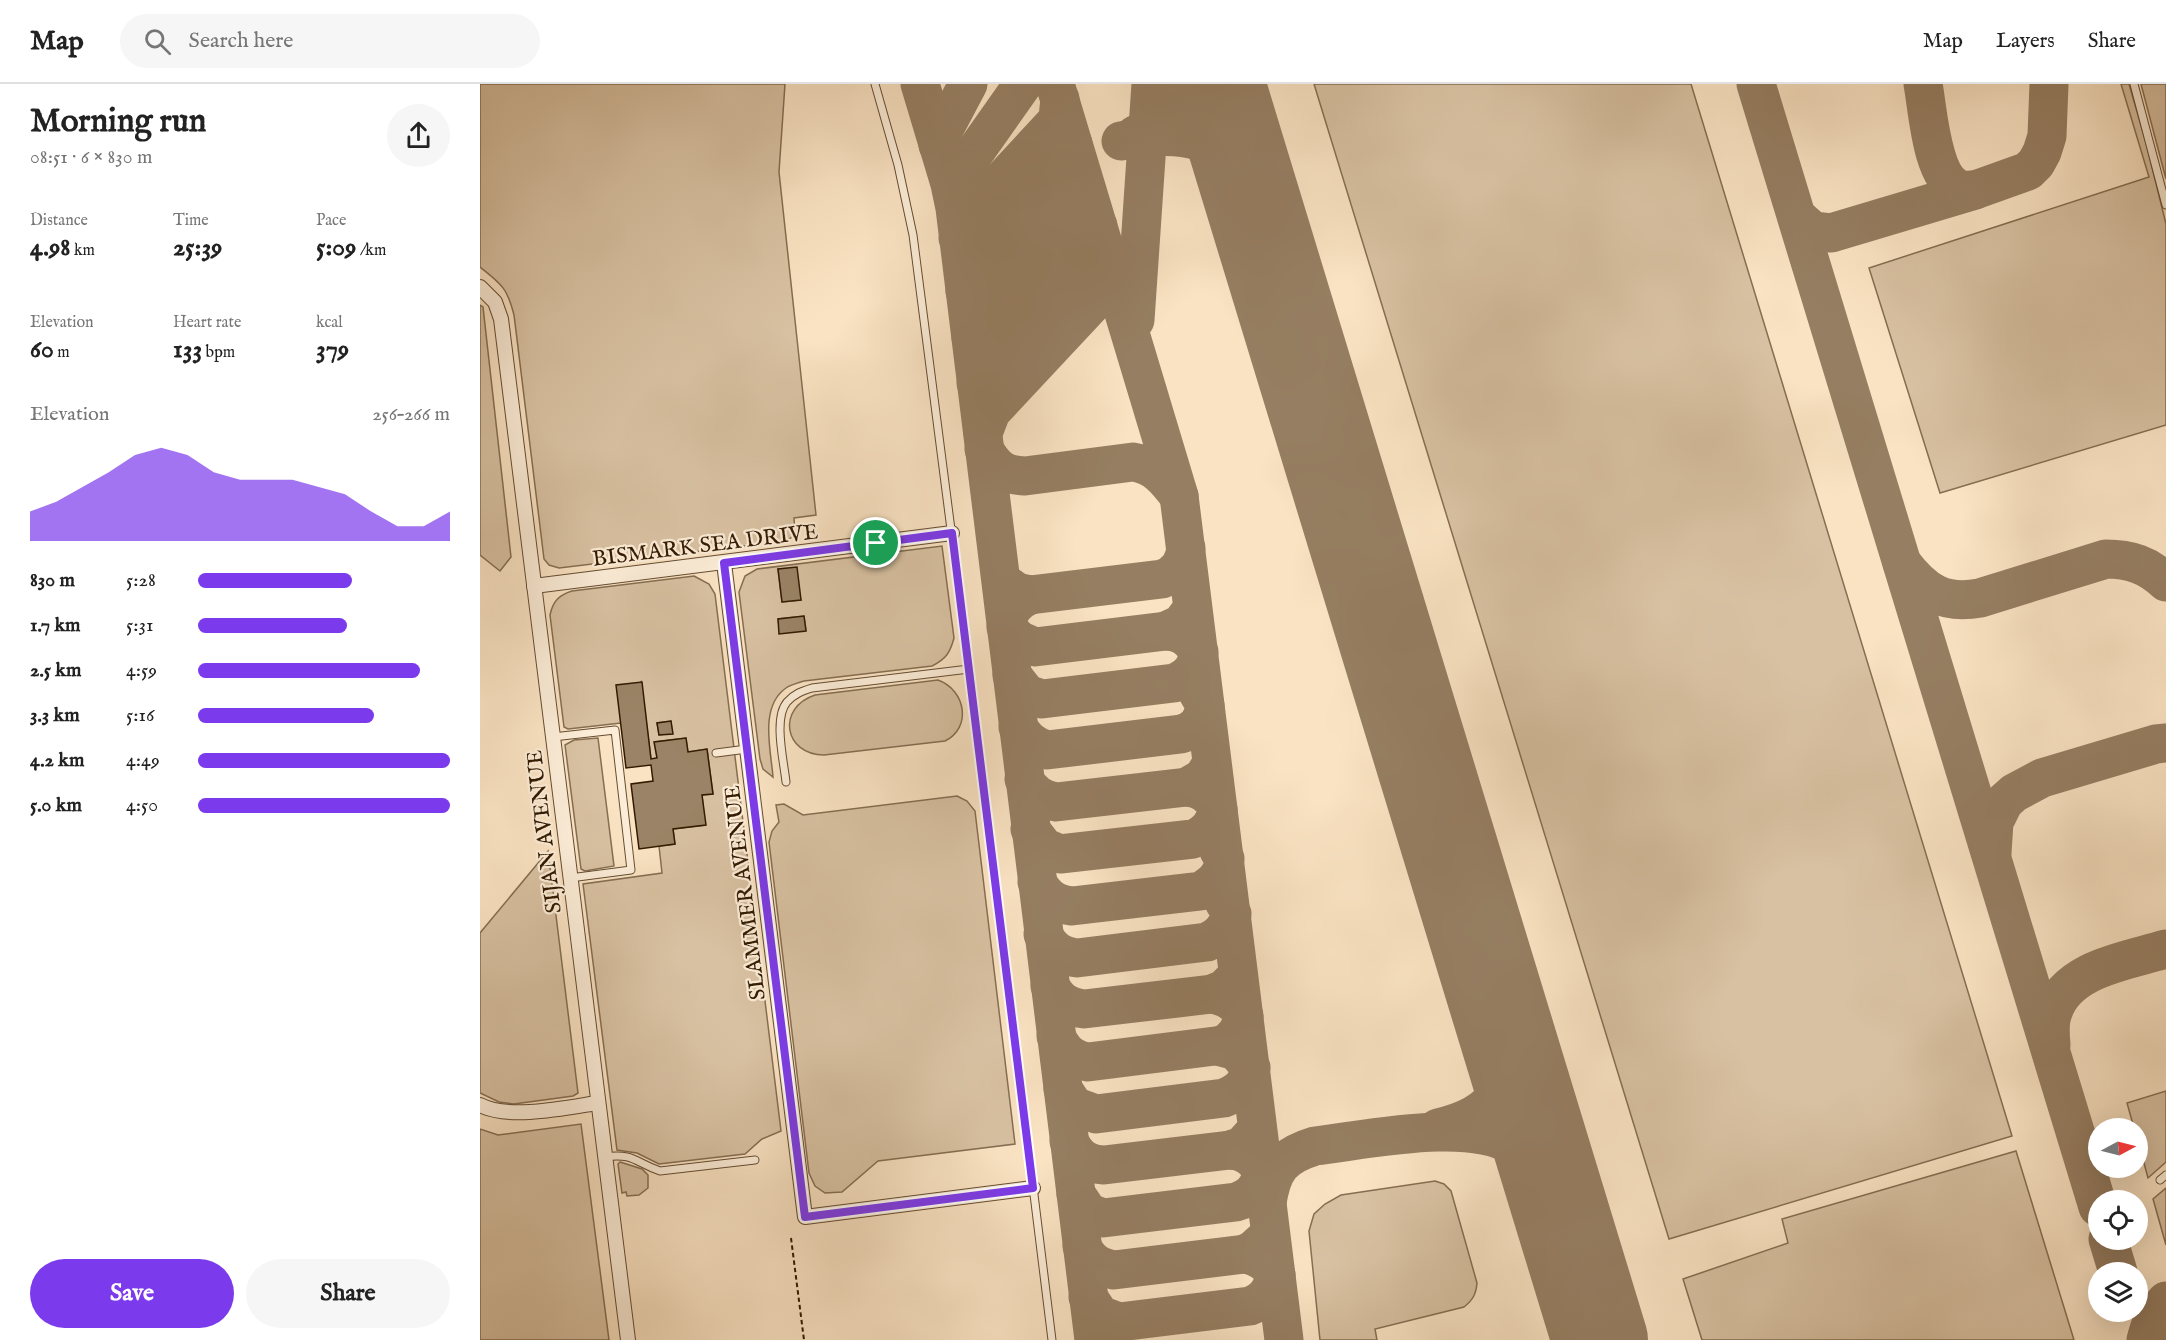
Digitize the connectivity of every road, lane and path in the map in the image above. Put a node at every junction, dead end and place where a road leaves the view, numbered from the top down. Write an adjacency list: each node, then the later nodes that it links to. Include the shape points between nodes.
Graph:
1 (875, 84): 5 (lane, via 909,212)
2 (2134, 84): 3 (lane)
3 (2166, 205)
4 (480, 287): 7 (street, SIJAN AVENUE, via 495,302 501,319)
5 (952, 533): 6 (street, BISMARK SEA DRIVE); 8 (lane)
6 (724, 563): 7 (street, BISMARK SEA DRIVE); 10 (street, SLAMMER AVENUE)
7 (534, 586): 9 (street, SIJAN AVENUE)
8 (969, 669): 12 (lane, via 796,693 785,704 780,723); 18 (lane)
9 (553, 737): 13 (street, SIJAN AVENUE); 13 (lane, via 615,730 631,870)
10 (747, 749): 11 (lane); 18 (street, SLAMMER AVENUE, via 805,1217)
11 (716, 753)
12 (786, 782)
13 (570, 878): 14 (street, SIJAN AVENUE)
14 (597, 1103): 15 (street, via 515,1113); 16 (street, SIJAN AVENUE)
15 (480, 1105)
16 (604, 1157): 17 (lane, via 623,1155 660,1171); 20 (street, SIJAN AVENUE)
17 (755, 1160)
18 (1033, 1188): 22 (lane)
19 (791, 1238): 21 (path)
20 (628, 1340)
21 (804, 1340)
22 (1052, 1340)

